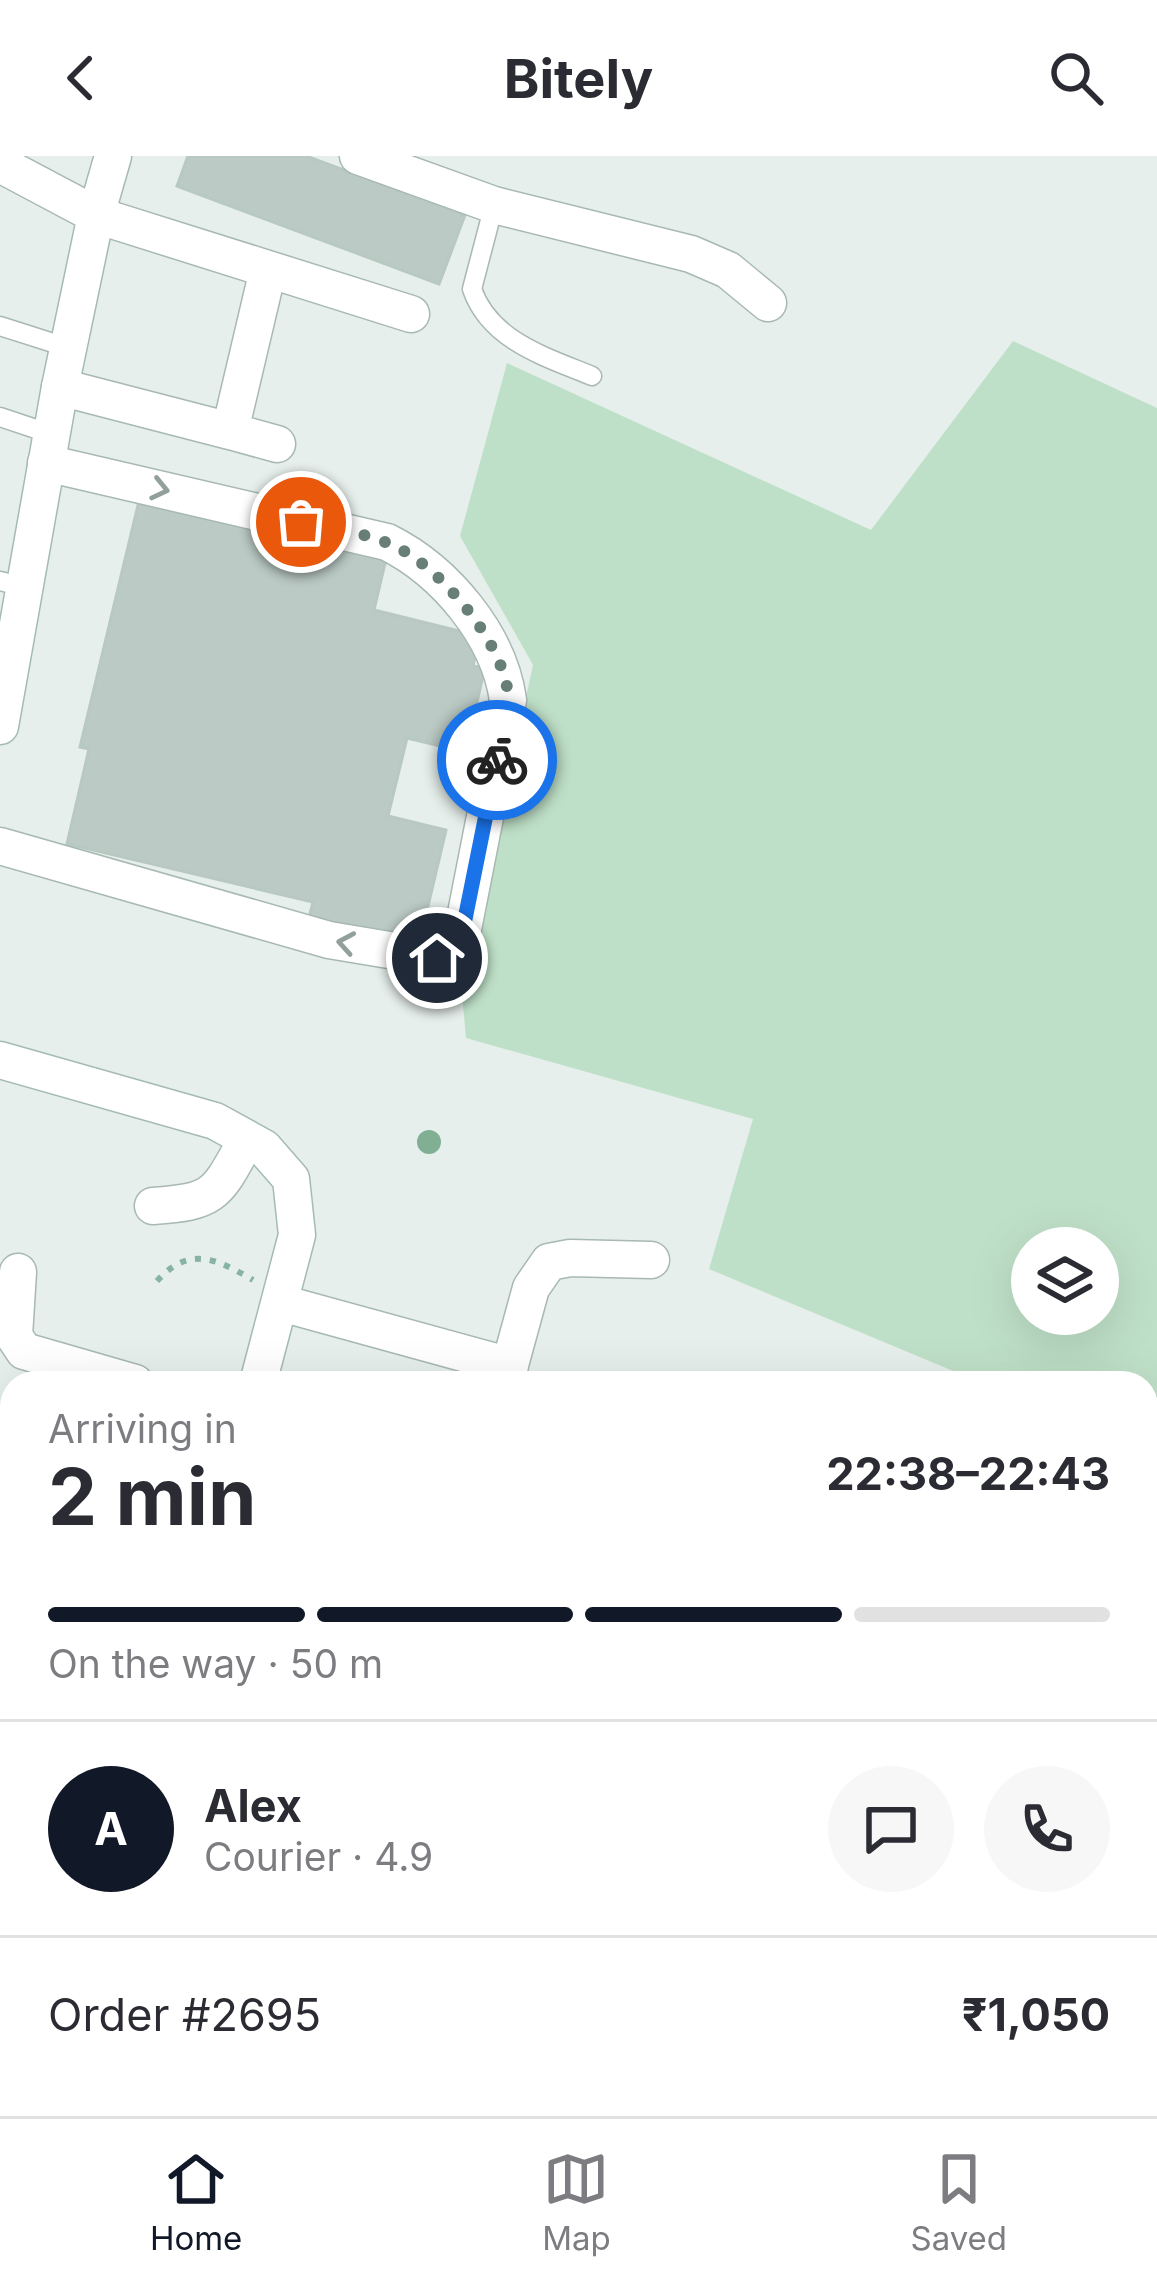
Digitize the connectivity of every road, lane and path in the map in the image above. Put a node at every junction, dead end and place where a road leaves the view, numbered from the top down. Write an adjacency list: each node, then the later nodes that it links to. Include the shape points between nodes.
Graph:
1 (113, 156): 5 (street)
2 (358, 156): 4 (street)
3 (0, 164): 5 (street)
4 (494, 206): 7 (street, via 691,254 728,270); 11 (lane, via 472,289 476,301 517,344)
5 (95, 215): 6 (street); 10 (street)
6 (268, 270): 8 (street); 14 (street)
7 (768, 303)
8 (411, 314)
9 (0, 326): 10 (lane)
10 (69, 348): 12 (street)
11 (592, 376)
12 (60, 387): 14 (street); 16 (street)
13 (0, 417): 16 (lane)
14 (230, 431): 15 (street)
15 (277, 444)
16 (48, 448): 17 (street); 19 (street, one-way to 19, via 411,554 493,648 508,700 460,944 437,958 329,940)
17 (12, 584): 18 (street)
18 (0, 726)
19 (0, 847)
20 (0, 1060): 21 (street, via 215,1121)
21 (247, 1138): 22 (street, via 208,1197); 26 (street, via 291,1179 297,1235)
22 (152, 1207)
23 (651, 1260): 30 (street, via 549,1262 531,1288)
24 (18, 1272): 27 (street, via 17,1344)
25 (157, 1282): 26 (path, via 170,1267 198,1258)
26 (282, 1299): 28 (street); 29 (street)
27 (93, 1371)
28 (261, 1371)
29 (496, 1371)
30 (509, 1371)

